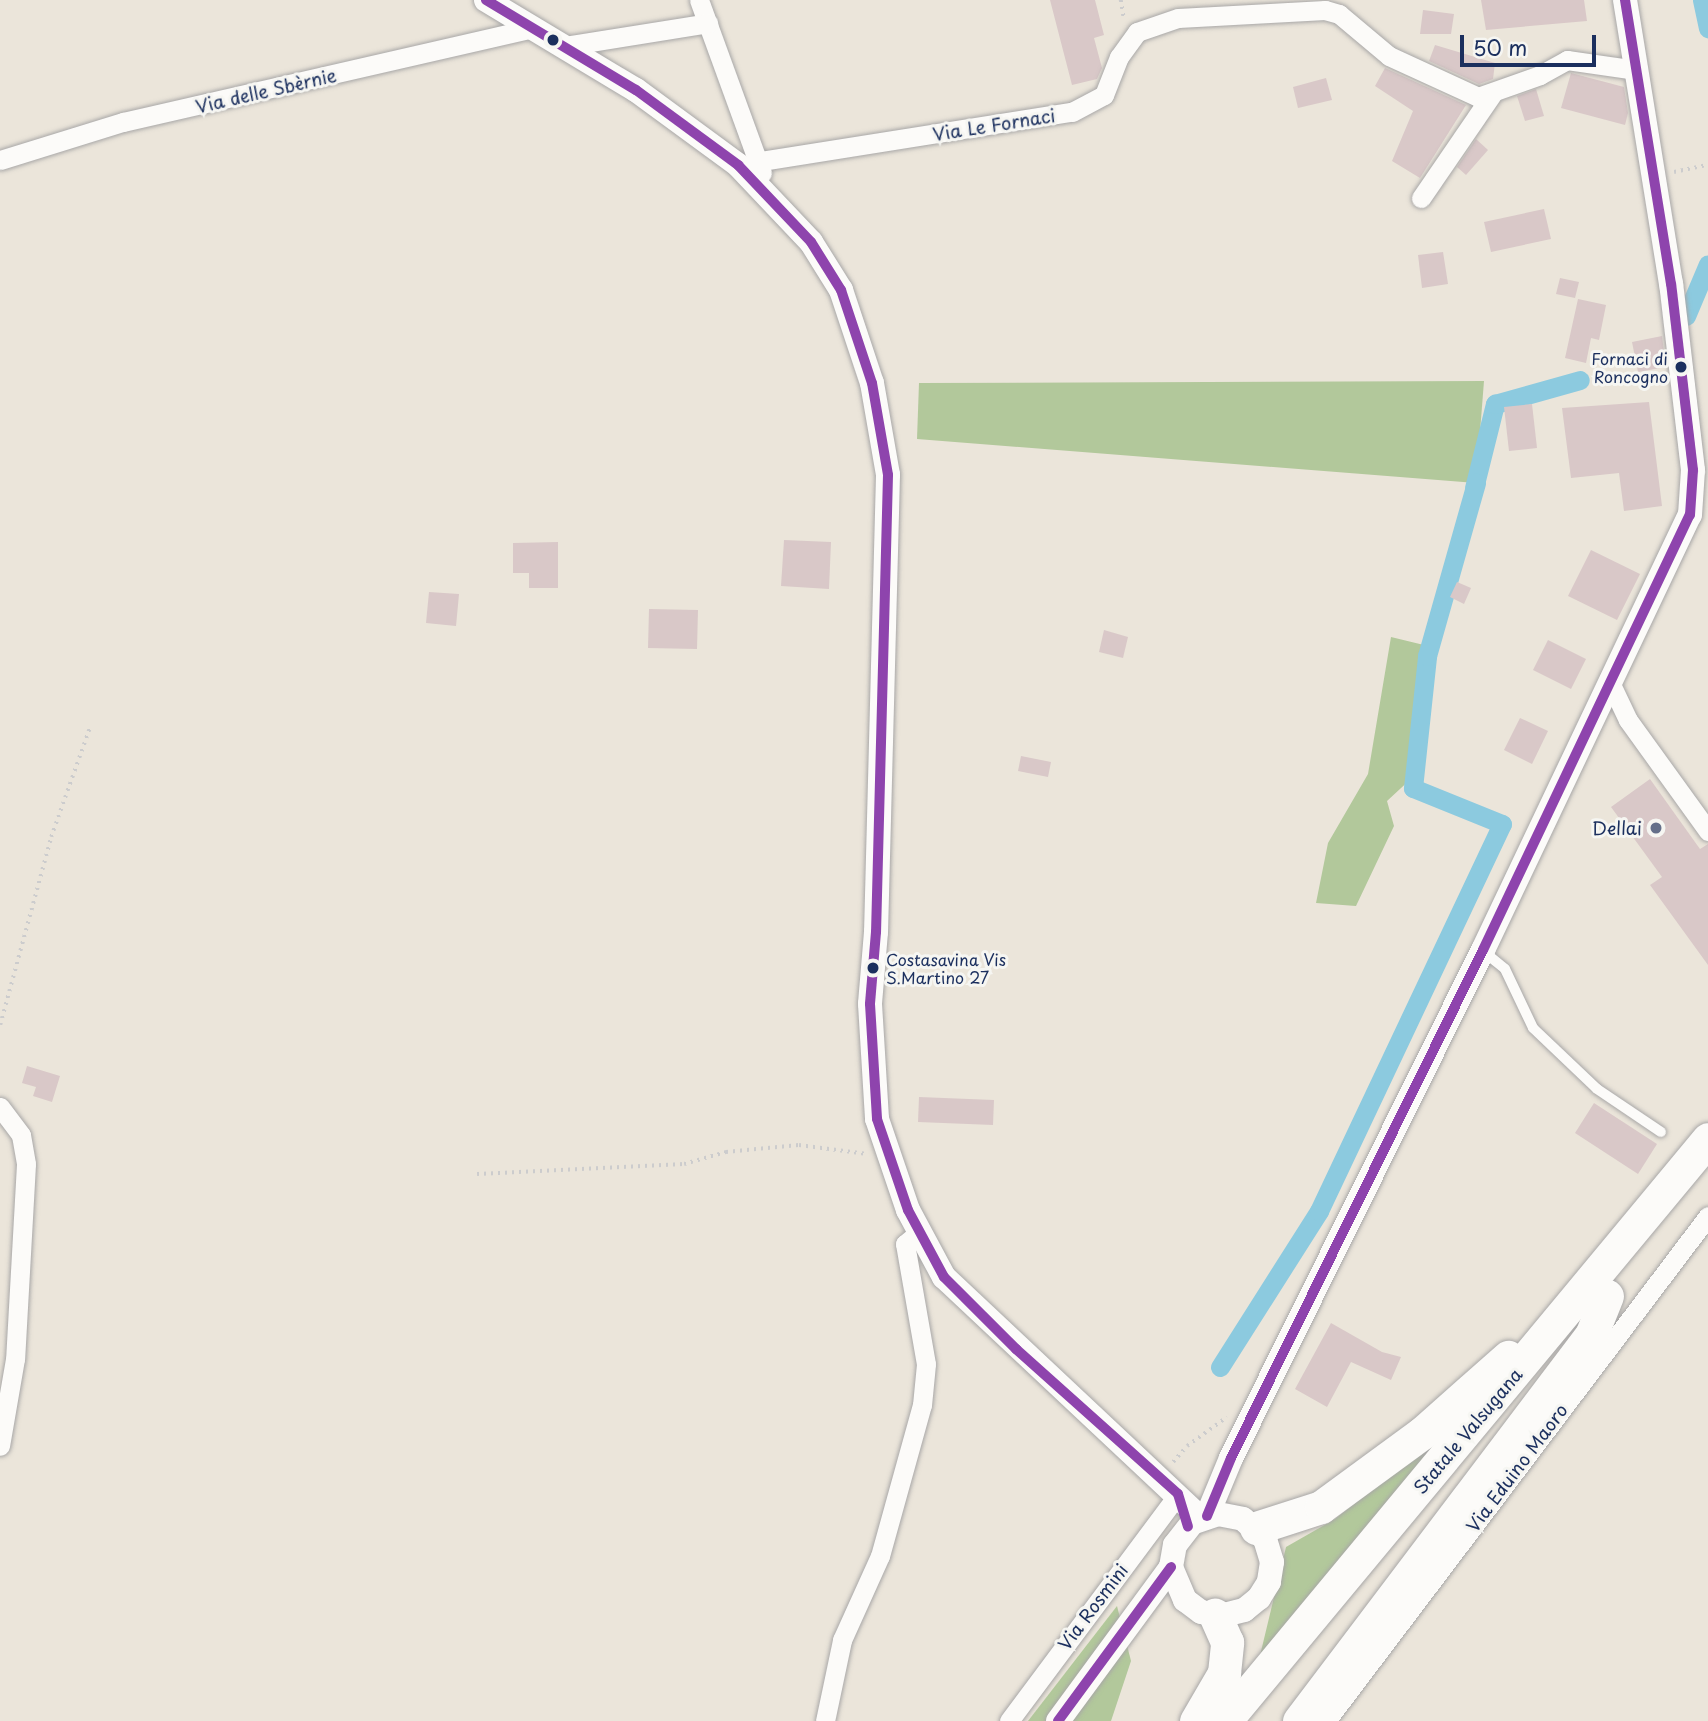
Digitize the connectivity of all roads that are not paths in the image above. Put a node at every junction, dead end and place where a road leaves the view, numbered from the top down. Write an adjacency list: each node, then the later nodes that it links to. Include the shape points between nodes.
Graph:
1 (486, 0): 5 (street)
2 (699, 0): 4 (street)
3 (1625, 0): 7 (street)
4 (708, 23): 6 (street); 10 (street)
5 (533, 28): 6 (street); 9 (street, Via delle Sbèrnie, via 123,122)
6 (565, 46): 11 (street, via 636,90)
7 (1636, 69): 8 (street, Via Le Fornaci, via 1567,60); 13 (street)
8 (1493, 93): 10 (street, Via Le Fornaci, via 1478,97 1437,81 1389,56 1339,14 1325,10 1178,18 1138,32 1119,57 1104,95 1072,112); 12 (street)
9 (0, 160)
10 (761, 161): 11 (street)
11 (762, 188): 22 (street, via 811,242 841,290 872,383 888,475 876,932 870,1004 877,1119)
12 (1422, 198)
13 (1701, 472): 14 (street, via 1690,516)
14 (1609, 680): 15 (street, via 1628,720); 16 (street)
15 (1708, 831)
16 (1483, 950): 18 (lane, via 1505,969 1533,1028 1597,1088); 25 (street)
17 (0, 1107): 24 (street, via 22,1135 26,1164 15,1359)
18 (1661, 1132)
19 (1708, 1139): 23 (highway, Statale Valsugana)
20 (1708, 1166): 23 (highway, Statale Valsugana)
21 (1708, 1216): 39 (street, Via Eduino Maoro)
22 (919, 1233): 26 (street, via 944,1277 968,1303); 32 (street, via 905,1244 926,1364 922,1405 880,1556 842,1640)
23 (1599, 1290): 27 (highway, via 1367,1476 1321,1507); 36 (highway, Statale Valsugana); 37 (highway, Statale Valsugana); 38 (highway, via 1592,1333)
24 (0, 1446)
25 (1223, 1475): 26 (street); 27 (street)
26 (1178, 1494): 27 (street); 33 (street, Via Rosmini)
27 (1216, 1521): 28 (street, via 1175,1545); 31 (street, via 1271,1558 1267,1586 1244,1610)
28 (1171, 1567): 29 (street); 30 (street)
29 (1185, 1600): 30 (street); 31 (street)
30 (1136, 1611): 34 (street)
31 (1215, 1615): 35 (highway, via 1227,1642 1224,1673)
32 (825, 1721)
33 (1009, 1721)
34 (1058, 1721)
35 (1196, 1721)
36 (1225, 1721)
37 (1246, 1721)
38 (1300, 1721)
39 (1326, 1721)

